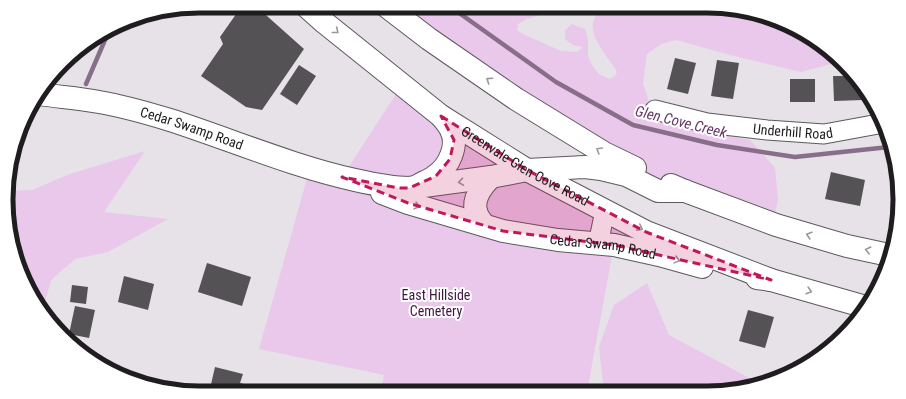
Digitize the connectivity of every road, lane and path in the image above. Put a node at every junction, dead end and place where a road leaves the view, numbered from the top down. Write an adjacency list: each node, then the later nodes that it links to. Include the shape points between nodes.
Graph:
1 (314, 13): 5 (main road, Greenvale Glen Cove Road, one-way to 5)
2 (395, 13): 11 (main road, one-way to 2, via 604,153 516,99)
3 (45, 95): 8 (main road, Cedar Swamp Road, via 133,109 294,164)
4 (655, 110): 6 (street, Underhill Road, via 707,123 824,134)
5 (441, 116): 7 (main road, Greenvale Glen Cove Road); 10 (main road, via 451,130 454,140 450,159 436,176)
6 (877, 124)
7 (527, 170): 9 (main road, Cedar Swamp Road); 11 (main road, Cedar Swamp Road, via 585,167 602,169 626,175 658,191); 12 (main road, Greenvale Glen Cove Road)
8 (342, 177): 10 (main road, Cedar Swamp Road, via 387,187); 13 (main road, Cedar Swamp Road, one-way to 13, via 408,203)
9 (491, 177): 10 (main road, Cedar Swamp Road, one-way to 10); 13 (main road, via 479,191 476,201 477,214)
10 (409, 188)
11 (685, 191): 15 (main road, one-way to 11, via 776,225)
12 (605, 211): 14 (street); 16 (main road, Greenvale Glen Cove Road, one-way to 16, via 646,232)
13 (484, 225): 14 (main road, Cedar Swamp Road, via 503,231)
14 (598, 244): 16 (main road, Cedar Swamp Road, one-way to 16, via 614,245 709,269)
15 (885, 254)
16 (771, 280): 17 (main road, Cedar Swamp Road, one-way to 17)
17 (860, 305)

